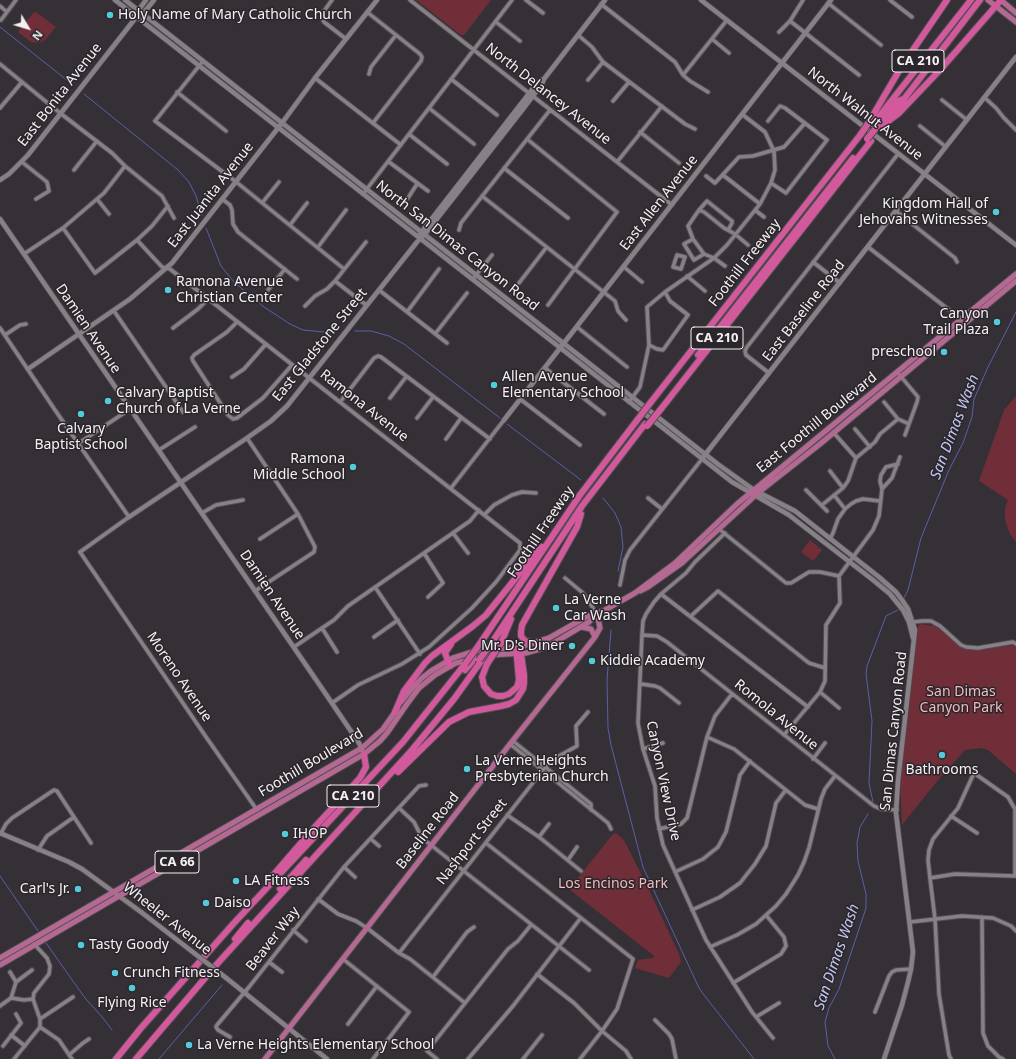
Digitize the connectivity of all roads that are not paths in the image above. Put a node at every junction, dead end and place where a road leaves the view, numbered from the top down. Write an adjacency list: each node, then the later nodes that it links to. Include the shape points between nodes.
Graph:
1 (16, 0): 25 (street)
2 (115, 0): 30 (main road)
3 (125, 0): 26 (main road, North San Dimas Canyon Road)
4 (146, 0): 26 (main road, East Bonita Avenue)
5 (154, 0): 26 (main road, East Bonita Avenue)
6 (332, 0): 42 (street, via 321,17)
7 (377, 0): 27 (main road, East Juanita Avenue)
8 (410, 0): 46 (street, North Delancey Avenue)
9 (512, 0): 36 (street)
10 (526, 0): 28 (street)
11 (605, 0): 22 (main road, East Gladstone Street)
12 (701, 0): 34 (main road, North Walnut Avenue)
13 (803, 0): 35 (street)
14 (890, 0): 32 (street)
15 (947, 0): 80 (highway, via 900,69)
16 (967, 0): 80 (highway, Foothill Freeway / CA 210)
17 (971, 0): 80 (highway)
18 (988, 0): 24 (main road)
19 (1001, 0): 24 (highway); 29 (main road)
20 (830, 2): 39 (main road, East Allen Avenue); 45 (street)
21 (979, 2): 80 (highway, CA 210, via 904,99 896,102)
22 (601, 4): 41 (main road, East Gladstone Street); 55 (street, via 675,62)
23 (0, 6): 25 (street)
24 (996, 6): 37 (main road); 80 (highway, via 899,113)
25 (7, 12): 33 (street)
26 (140, 12): 30 (main road, East Bonita Avenue); 31 (main road, East Bonita Avenue); 49 (main road, North San Dimas Canyon Road)
27 (367, 12): 40 (street); 42 (main road, East Juanita Avenue)
28 (543, 13)
29 (1016, 13)
30 (134, 17): 31 (main road, East Bonita Avenue); 72 (main road, East Bonita Avenue)
31 (139, 18): 53 (main road, North San Dimas Canyon Road)
32 (912, 18)
33 (1, 20)
34 (726, 20): 43 (street); 51 (main road, North Walnut Avenue)
35 (790, 21): 38 (street); 39 (street)
36 (496, 22): 44 (street); 46 (street)
37 (1016, 22)
38 (779, 32)
39 (804, 33): 51 (main road, East Allen Avenue); 56 (street)
40 (396, 35): 54 (street, via 371,67); 78 (street, via 420,54 421,61)
41 (578, 35): 50 (street, via 592,47); 64 (main road, East Gladstone Street)
42 (346, 39): 57 (main road, East Juanita Avenue)
43 (712, 39): 47 (street); 55 (street)
44 (520, 41)
45 (881, 45)
46 (474, 50): 58 (street); 64 (street, North Delancey Avenue)
47 (729, 53)
48 (1016, 57): 65 (main road, East Baseline Road)
49 (203, 61): 53 (street); 77 (main road, North San Dimas Canyon Road)
50 (603, 62): 59 (street); 61 (street)
51 (781, 63): 74 (main road, East Allen Avenue); 95 (main road, North Walnut Avenue)
52 (0, 64): 60 (street)
53 (199, 65): 62 (street); 82 (main road, North San Dimas Canyon Road)
54 (369, 74)
55 (683, 75): 63 (street)
56 (859, 75)
57 (315, 78): 77 (main road, East Juanita Avenue); 78 (street)
58 (451, 79): 70 (street); 73 (street)
59 (588, 80)
60 (22, 82): 69 (street); 72 (street)
61 (628, 82): 67 (street); 68 (street)
62 (177, 92): 85 (street); 108 (street, via 155,121)
63 (708, 92)
64 (531, 95): 71 (street, North Delancey Avenue); 138 (main road, East Gladstone Street)
65 (984, 98): 75 (main road, East Baseline Road); 84 (street)
66 (942, 100): 75 (street)
67 (613, 101)
68 (662, 106): 83 (street); 86 (street)
69 (0, 108)
70 (429, 108): 87 (street); 91 (street)
71 (550, 110): 89 (street); 98 (street, North Delancey Avenue)
72 (60, 113): 90 (street); 96 (main road, East Bonita Avenue)
73 (497, 115)
74 (743, 115): 94 (street, via 765,132); 124 (main road, East Allen Avenue)
75 (967, 120): 93 (main road, East Baseline Road)
76 (768, 121): 79 (street, via 780,106)
77 (282, 123): 82 (main road, East Juanita Avenue); 112 (main road, North San Dimas Canyon Road)
78 (373, 123): 92 (street)
79 (805, 123): 94 (street, via 784,147); 110 (street, via 827,140 786,193)
80 (876, 126): 88 (highway, Foothill Freeway / CA 210, bridge); 88 (highway, Foothill Freeway / CA 210)
81 (920, 126): 93 (street)
82 (278, 128): 108 (main road, East Juanita Avenue); 114 (main road, North San Dimas Canyon Road)
83 (695, 130)
84 (1016, 130)
85 (226, 131)
86 (640, 132): 98 (street); 99 (street)
87 (410, 135): 92 (street); 100 (street)
88 (866, 137): 215 (highway, Foothill Freeway / CA 210); 215 (highway, Foothill Freeway / CA 210, via 775,244 676,370)
89 (527, 139): 102 (street); 163 (street, via 617,212)
90 (97, 141): 101 (street); 103 (street)
91 (474, 144)
92 (401, 145): 97 (street)
93 (946, 147): 104 (main road, East Baseline Road)
94 (774, 151): 105 (street, via 739,157); 110 (street, via 775,170)
95 (898, 154): 104 (main road, North Walnut Avenue); 155 (street)
96 (22, 162): 107 (main road, East Bonita Avenue); 117 (street, via 47,182 50,191)
97 (389, 162): 111 (street); 112 (street)
98 (617, 162): 124 (street, North Delancey Avenue)
99 (679, 163)
100 (447, 164)
101 (125, 166): 118 (street); 123 (street, via 162,196)
102 (504, 168): 115 (street); 131 (street)
103 (74, 170)
104 (925, 174): 128 (main road, East Baseline Road); 145 (main road, North Walnut Avenue)
105 (723, 175): 106 (street, via 715,183); 122 (street)
106 (706, 176)
107 (0, 180)
108 (235, 181): 119 (main road, East Juanita Avenue); 120 (street)
109 (279, 182): 120 (street)
110 (771, 183): 122 (street)
111 (417, 184): 113 (street); 116 (street)
112 (367, 189): 114 (street); 138 (main road, North San Dimas Canyon Road)
113 (428, 191)
114 (363, 194): 140 (main road, North San Dimas Canyon Road)
115 (482, 196): 136 (street, via 461,223); 148 (street)
116 (408, 198)
117 (36, 199)
118 (97, 199): 129 (street); 135 (street)
119 (222, 199): 159 (main road, East Juanita Avenue); 161 (street, via 232,210 233,224 238,232)
120 (262, 203): 134 (street)
121 (307, 203): 134 (street)
122 (760, 204): 127 (street)
123 (168, 206): 130 (street); 142 (street)
124 (672, 206): 158 (main road, East Allen Avenue)
125 (346, 210): 146 (street)
126 (699, 210): 137 (street); 137 (street, via 707,202 732,221); 141 (street, via 688,226)
127 (755, 210): 132 (street); 139 (street)
128 (896, 211): 147 (main road, East Baseline Road); 156 (street)
129 (109, 214)
130 (174, 218)
131 (568, 218)
132 (764, 218)
133 (0, 219): 150 (main road, Damien Avenue)
134 (290, 225): 146 (street)
135 (63, 228): 142 (street, via 95,273); 150 (street)
136 (459, 230)
137 (728, 230): 139 (street)
138 (423, 233): 140 (main road, East Gladstone Street); 166 (main road, North San Dimas Canyon Road)
139 (735, 234): 144 (street); 154 (street)
140 (419, 238): 166 (main road, North San Dimas Canyon Road); 174 (main road, East Gladstone Street)
141 (693, 239): 149 (street, via 684,244); 151 (street)
142 (137, 240): 159 (street, Ramona Avenue)
143 (366, 242): 160 (street)
144 (748, 245)
145 (1016, 245)
146 (318, 247): 160 (street)
147 (868, 247): 172 (main road, East Baseline Road); 186 (street)
148 (546, 248): 163 (street); 171 (street)
149 (689, 251): 151 (street, via 694,260); 153 (street)
150 (24, 254): 192 (main road, Damien Avenue)
151 (704, 254): 154 (street)
152 (492, 255): 166 (street)
153 (685, 257)
154 (714, 258): 157 (street); 165 (street)
155 (813, 262): 172 (street); 203 (street, via 745,351 746,355)
156 (957, 262)
157 (725, 266)
158 (624, 267): 170 (street); 176 (main road, East Allen Avenue)
159 (166, 268): 179 (street, Ramona Avenue); 183 (main road, East Juanita Avenue)
160 (344, 268): 168 (street)
161 (285, 269): 167 (street); 173 (street)
162 (439, 269): 184 (street)
163 (574, 269): 176 (street); 181 (street)
164 (1016, 274): 186 (main road, East Foothill Boulevard)
165 (687, 276): 175 (street); 177 (street)
166 (474, 277): 198 (main road, North San Dimas Canyon Road)
167 (297, 279)
168 (335, 281): 180 (street); 182 (street)
169 (1016, 281): 186 (main road, East Foothill Boulevard)
170 (642, 282)
171 (519, 283)
172 (840, 283): 203 (main road, East Baseline Road)
173 (268, 290)
174 (379, 290): 180 (main road, East Gladstone Street); 184 (street)
175 (705, 291)
176 (604, 292): 185 (street, via 615,301 618,311); 189 (main road, East Allen Avenue)
177 (665, 292): 197 (street, via 647,308); 197 (street, via 670,301 688,315 663,350)
178 (467, 293): 193 (street)
179 (208, 299): 187 (street, Ramona Avenue); 191 (street)
180 (366, 305): 207 (main road, East Gladstone Street)
181 (548, 305)
182 (305, 306)
183 (114, 311): 192 (main road, East Juanita Avenue); 217 (street)
184 (407, 312): 193 (street)
185 (626, 320)
186 (963, 321): 204 (main road, East Foothill Boulevard)
187 (237, 322): 196 (street, Ramona Avenue); 199 (street, via 192,358 233,419 263,398)
188 (26, 324): 194 (street)
189 (577, 327): 198 (main road, East Allen Avenue); 200 (street)
190 (0, 328): 194 (street)
191 (173, 328)
192 (78, 334): 202 (main road, East Juanita Avenue); 216 (main road, Damien Avenue)
193 (435, 334): 195 (street)
194 (5, 335): 202 (street)
195 (447, 343)
196 (266, 344): 199 (street, Ramona Avenue); 206 (street, via 244,369)
197 (649, 345): 209 (street, via 640,387)
198 (562, 346): 201 (main road, East Allen Avenue); 209 (main road, North San Dimas Canyon Road); 213 (main road, North San Dimas Canyon Road)
199 (292, 364): 207 (street, Ramona Avenue)
200 (627, 367)
201 (545, 368): 211 (main road, East Allen Avenue); 218 (street)
202 (28, 369): 232 (street)
203 (769, 373): 237 (main road, East Baseline Road)
204 (899, 375): 224 (street, via 918,398); 227 (main road, East Foothill Boulevard)
205 (406, 377): 208 (street); 210 (street); 212 (street, via 378,356)
206 (232, 378)
207 (310, 378): 212 (street, Ramona Avenue); 229 (main road, East Gladstone Street, via 280,413)
208 (433, 397): 219 (street); 220 (street)
209 (633, 397): 213 (street); 237 (main road, North San Dimas Canyon Road)
210 (390, 398)
211 (520, 400): 222 (main road, East Allen Avenue); 233 (street)
212 (341, 401): 244 (street, Ramona Avenue)
213 (629, 402): 237 (main road, North San Dimas Canyon Road)
214 (884, 402): 221 (street)
215 (656, 406): 223 (highway, Foothill Freeway / CA 210, bridge); 223 (highway, Foothill Freeway / CA 210, bridge)
216 (130, 409): 232 (street); 235 (main road, Damien Avenue)
217 (182, 412)
218 (604, 414)
219 (417, 418)
220 (461, 418): 230 (street); 231 (street)
221 (898, 419): 224 (street); 234 (street, via 880,434)
222 (504, 420): 231 (street)
223 (643, 423): 236 (highway, Foothill Freeway / CA 210); 236 (highway, Foothill Freeway / CA 210)
224 (909, 424): 228 (street)
225 (195, 427): 235 (street)
226 (855, 429): 234 (street)
227 (831, 431): 239 (street); 249 (main road, East Foothill Boulevard)
228 (905, 435)
229 (247, 438): 243 (main road, East Gladstone Street); 260 (street)
230 (446, 439)
231 (490, 439): 244 (street)
232 (79, 443): 263 (street)
233 (580, 445)
234 (870, 447): 239 (street)
235 (159, 450): 243 (main road, Damien Avenue)
236 (616, 457): 242 (highway, Foothill Freeway / CA 210); 242 (highway, Foothill Freeway / CA 210)
237 (704, 457): 249 (main road, North San Dimas Canyon Road); 255 (street, East Baseline Road)
238 (900, 457): 240 (street)
239 (856, 458): 245 (street)
240 (898, 464): 247 (street, via 892,478); 247 (street, via 886,467 881,475)
241 (830, 472): 245 (street)
242 (601, 477): 261 (highway, Foothill Freeway / CA 210); 269 (highway, Foothill Freeway / CA 210); 294 (highway, via 561,528)
243 (181, 483): 259 (main road, Damien Avenue); 263 (main road, East Gladstone Street)
244 (451, 488): 257 (street, Ramona Avenue)
245 (843, 488): 250 (street)
246 (806, 490): 254 (street)
247 (882, 490): 253 (street)
248 (536, 493): 262 (street, via 522,492 512,495 494,505)
249 (754, 493): 264 (main road, East Foothill Boulevard); 268 (main road, San Dimas Canyon Road, via 795,511); 272 (main road, East Foothill Boulevard, via 724,516); 273 (main road, San Dimas Canyon Road)
250 (834, 495): 254 (street); 256 (street)
251 (648, 498): 255 (street)
252 (243, 500): 259 (street, via 216,505)
253 (880, 501): 256 (street, via 862,499); 273 (street, via 879,516 874,530)
254 (822, 505): 258 (street)
255 (662, 509): 277 (street, East Baseline Road, via 627,555)
256 (845, 509): 268 (street)
257 (479, 510): 262 (street, Ramona Avenue); 265 (street, via 470,521)
258 (827, 511)
259 (202, 513): 279 (main road, Damien Avenue)
260 (298, 514): 267 (street); 279 (street, via 315,547 314,552)
261 (581, 514): 284 (highway, Foothill Freeway / CA 210); 293 (highway, via 578,527 522,625 521,632 525,641)
262 (484, 515): 299 (street, Ramona Avenue, via 518,541 521,546 518,553 482,597)
263 (129, 517): 332 (street, Moreno Avenue, via 80,552)
264 (718, 529): 266 (street); 272 (main road, East Foothill Boulevard)
265 (453, 533): 270 (street); 271 (street)
266 (725, 533): 274 (street, Canyon View Drive); 275 (street, via 786,583 791,583 809,572)
267 (260, 540)
268 (830, 540): 273 (main road, San Dimas Canyon Road)
269 (549, 541): 292 (highway, via 536,553 486,615); 294 (highway, Foothill Freeway / CA 210)
270 (424, 553): 278 (street); 281 (street, via 443,583)
271 (468, 553)
272 (687, 554): 274 (street); 282 (main road, East Foothill Boulevard, via 635,593)
273 (851, 560): 275 (street); 286 (main road, San Dimas Canyon Road, via 890,594)
274 (695, 562): 280 (street, Canyon View Drive)
275 (839, 576): 303 (street, via 840,603 826,625)
276 (565, 578): 282 (street, via 583,593)
277 (620, 585)
278 (375, 586): 285 (street); 288 (street)
279 (255, 591): 296 (main road, Damien Avenue)
280 (661, 594): 283 (street); 289 (street, Canyon View Drive, via 646,614)
281 (428, 597)
282 (597, 614): 287 (main road, Foothill Boulevard); 291 (main road, Baseline Road, via 600,628); 293 (main road, Foothill Boulevard)
283 (691, 616): 303 (street, via 718,591 809,663); 309 (street)
284 (511, 619): 294 (highway, Foothill Freeway / CA 210); 300 (highway, bridge, via 501,643)
285 (398, 620): 290 (street); 299 (street)
286 (911, 622): 295 (street, via 931,621 966,647 978,648 1013,642); 331 (main road, San Dimas Canyon Road, via 914,640)
287 (580, 627): 291 (main road, via 591,629); 297 (main road, Foothill Boulevard, via 547,646)
288 (322, 628): 296 (street); 298 (street)
289 (642, 635): 304 (street, Canyon View Drive); 306 (street, Romola Avenue, via 662,638)
290 (374, 637)
291 (595, 637): 315 (main road, Baseline Road)
292 (453, 641): 302 (highway, via 445,653); 311 (highway, via 432,656 412,678)
293 (534, 643): 297 (main road, Foothill Boulevard)
294 (487, 644): 300 (highway, Foothill Freeway / CA 210, bridge); 301 (highway, Foothill Freeway / CA 210, bridge)
295 (1016, 644)
296 (294, 647): 307 (main road, Damien Avenue)
297 (518, 650): 300 (highway, via 519,680 517,687 509,694 497,696 491,694 484,686); 302 (main road, Foothill Boulevard / CA 66, via 491,649 472,652); 325 (highway, via 524,683 516,700 509,704 469,712 450,722 397,772)
298 (337, 652)
299 (420, 654): 307 (street, via 358,685)
300 (483, 662): 325 (highway, Foothill Freeway / CA 210); 380 (highway, via 218,958)
301 (468, 663): 365 (highway, Foothill Freeway / CA 210, via 403,742); 415 (highway, via 437,707 376,778 242,920 132,1044)
302 (449, 664): 311 (main road, Foothill Boulevard / CA 66, via 431,671 415,685); 319 (main road, Foothill Boulevard / CA 66, via 419,688 380,741)
303 (825, 668): 305 (street, via 825,681)
304 (640, 684): 308 (street, via 660,688); 318 (street, Canyon View Drive, via 638,723)
305 (820, 692): 309 (street); 310 (street)
306 (732, 694): 313 (street, Romola Avenue); 314 (street, via 715,716)
307 (332, 703): 319 (main road, Damien Avenue)
308 (679, 703)
309 (808, 707): 313 (street)
310 (839, 708)
311 (395, 712): 319 (main road, Foothill Boulevard / CA 66)
312 (588, 712): 322 (street, Nashport Street, via 576,726 577,746 550,761)
313 (784, 736): 320 (street, Romola Avenue)
314 (707, 737): 321 (street, via 734,748); 338 (street, via 687,818 681,824)
315 (512, 742): 322 (street); 323 (street); 345 (main road, Baseline Road)
316 (663, 743): 318 (street)
317 (826, 743): 320 (street)
318 (643, 749): 338 (street, Canyon View Drive, via 655,786)
319 (363, 751): 332 (main road, Foothill Boulevard / CA 66); 365 (highway, via 366,767 360,778 313,829)
320 (813, 759): 324 (street, Romola Avenue)
321 (750, 761): 327 (street); 353 (street, via 740,775 726,832 718,847)
322 (546, 767): 323 (street, Nashport Street); 330 (street, via 591,804)
323 (542, 770): 330 (street); 333 (street, Nashport Street)
324 (835, 776): 329 (street, via 825,789); 331 (street, Romola Avenue, via 874,806)
325 (386, 779): 380 (highway, Foothill Freeway / CA 210)
326 (426, 785): 328 (street, Beaver Way, via 419,786)
327 (786, 791): 329 (street, via 805,805); 359 (street, via 776,803 766,846 756,864 740,883)
328 (398, 808): 342 (street, Beaver Way); 345 (street, via 414,822 422,838)
329 (818, 809): 360 (street, via 809,848 798,875 786,894)
330 (591, 810): 337 (street, via 608,823)
331 (896, 810): 364 (main road, San Dimas Canyon Road)
332 (259, 812): 356 (main road, Foothill Boulevard / CA 66); 357 (main road, Foothill Boulevard / CA 66)
333 (507, 815): 341 (street); 344 (street, Nashport Street)
334 (951, 816): 340 (street); 355 (street, via 933,839 929,850); 355 (street, via 964,798 974,773 1008,797 1014,809 1015,876 955,874)
335 (74, 818): 339 (street, via 54,790 12,818); 343 (street); 348 (street, via 47,836)
336 (549, 824): 341 (street)
337 (611, 829)
338 (659, 829): 353 (street, Canyon View Drive)
339 (0, 833): 348 (main road, Wheeler Avenue)
340 (976, 833)
341 (539, 837): 349 (street)
342 (371, 839): 346 (street); 350 (street, Beaver Way)
343 (92, 843)
344 (486, 843): 351 (street, Nashport Street); 361 (street)
345 (432, 845): 351 (street); 368 (main road, Baseline Road)
346 (379, 846)
347 (577, 848): 349 (street)
348 (38, 850): 356 (main road, Wheeler Avenue, via 75,866)
349 (568, 860): 352 (street)
350 (344, 867): 354 (street); 358 (street, Beaver Way)
351 (464, 870): 366 (street); 376 (street, Nashport Street)
352 (581, 871)
353 (676, 872): 359 (street, Canyon View Drive)
354 (355, 877)
355 (930, 878): 363 (street)
356 (114, 892): 357 (main road, Wheeler Avenue); 371 (main road, Foothill Boulevard / CA 66)
357 (119, 896): 371 (main road, Foothill Boulevard / CA 66); 392 (main road, Wheeler Avenue, bridge)
358 (318, 899): 368 (street, via 338,914); 369 (street, Beaver Way)
359 (692, 910): 375 (street, Canyon View Drive)
360 (766, 915): 375 (street, via 744,931); 390 (street, via 784,938 786,946 781,954)
361 (580, 918): 374 (street); 407 (street, via 633,959 617,1009)
362 (982, 918): 363 (street, via 962,916); 370 (street, via 1001,921); 432 (street, via 983,1033 988,1046)
363 (935, 919): 364 (street); 431 (street, via 939,994)
364 (910, 922): 382 (main road, San Dimas Canyon Road, via 913,952)
365 (234, 923): 415 (highway, Foothill Freeway / CA 210)
366 (531, 925): 374 (street); 396 (street, via 508,949)
367 (474, 927): 388 (street)
368 (367, 928): 376 (street); 378 (main road, Baseline Road)
369 (293, 930): 373 (street); 379 (street, Beaver Way)
370 (1016, 931)
371 (47, 934): 372 (main road, Foothill Boulevard / CA 66)
372 (35, 941): 377 (main road, Foothill Boulevard / CA 66); 381 (main road, Foothill Boulevard / CA 66); 395 (street, via 49,962 50,970 34,993)
373 (306, 941)
374 (559, 946): 384 (street); 387 (street)
375 (710, 947): 390 (street, Canyon View Drive)
376 (399, 953): 388 (street)
377 (0, 958)
378 (343, 959): 391 (street); 406 (main road, Baseline Road)
379 (268, 962): 386 (street); 392 (street, Beaver Way)
380 (217, 964): 420 (highway, Foothill Freeway / CA 210)
381 (0, 965)
382 (911, 969): 399 (street, via 892,972); 430 (main road, San Dimas Canyon Road)
383 (32, 970): 389 (street)
384 (589, 970)
385 (10, 972): 389 (street)
386 (282, 972)
387 (537, 974): 407 (street, via 574,1003); 425 (street)
388 (433, 977): 396 (street)
389 (16, 982): 394 (street)
390 (732, 983): 401 (street, Canyon View Drive)
391 (378, 986): 404 (street); 423 (street, via 409,1012)
392 (244, 992): 406 (main road, Wheeler Avenue); 410 (street, Beaver Way, via 216,1027)
393 (73, 997): 402 (street)
394 (11, 998): 395 (street); 398 (street)
395 (33, 999): 402 (street)
396 (465, 1003): 424 (street, via 427,1051)
397 (779, 1003): 401 (street)
398 (0, 1006)
399 (875, 1012)
400 (16, 1014): 408 (street, via 21,1022)
401 (756, 1017): 411 (street, Canyon View Drive)
402 (40, 1018): 405 (street)
403 (655, 1020): 429 (street, via 672,1039)
404 (348, 1024)
405 (40, 1027): 414 (street); 416 (street, via 59,1040)
406 (289, 1028): 421 (main road, Baseline Road); 422 (main road, Wheeler Avenue)
407 (602, 1031): 427 (street); 428 (street, via 626,1051)
408 (11, 1035): 413 (street); 414 (street)
409 (542, 1035): 426 (street)
410 (230, 1037)
411 (773, 1038)
412 (89, 1039): 416 (street)
413 (3, 1046)
414 (25, 1046): 417 (street)
415 (126, 1047): 419 (highway, Foothill Freeway / CA 210)
416 (69, 1055): 418 (street)
417 (14, 1059)
418 (72, 1059)
419 (116, 1059)
420 (136, 1059)
421 (265, 1059)
422 (326, 1059)
423 (373, 1059)
424 (437, 1059)
425 (468, 1059)
426 (523, 1059)
427 (580, 1059)
428 (631, 1059)
429 (676, 1059)
430 (884, 1059)
431 (951, 1059)
432 (1003, 1059)

